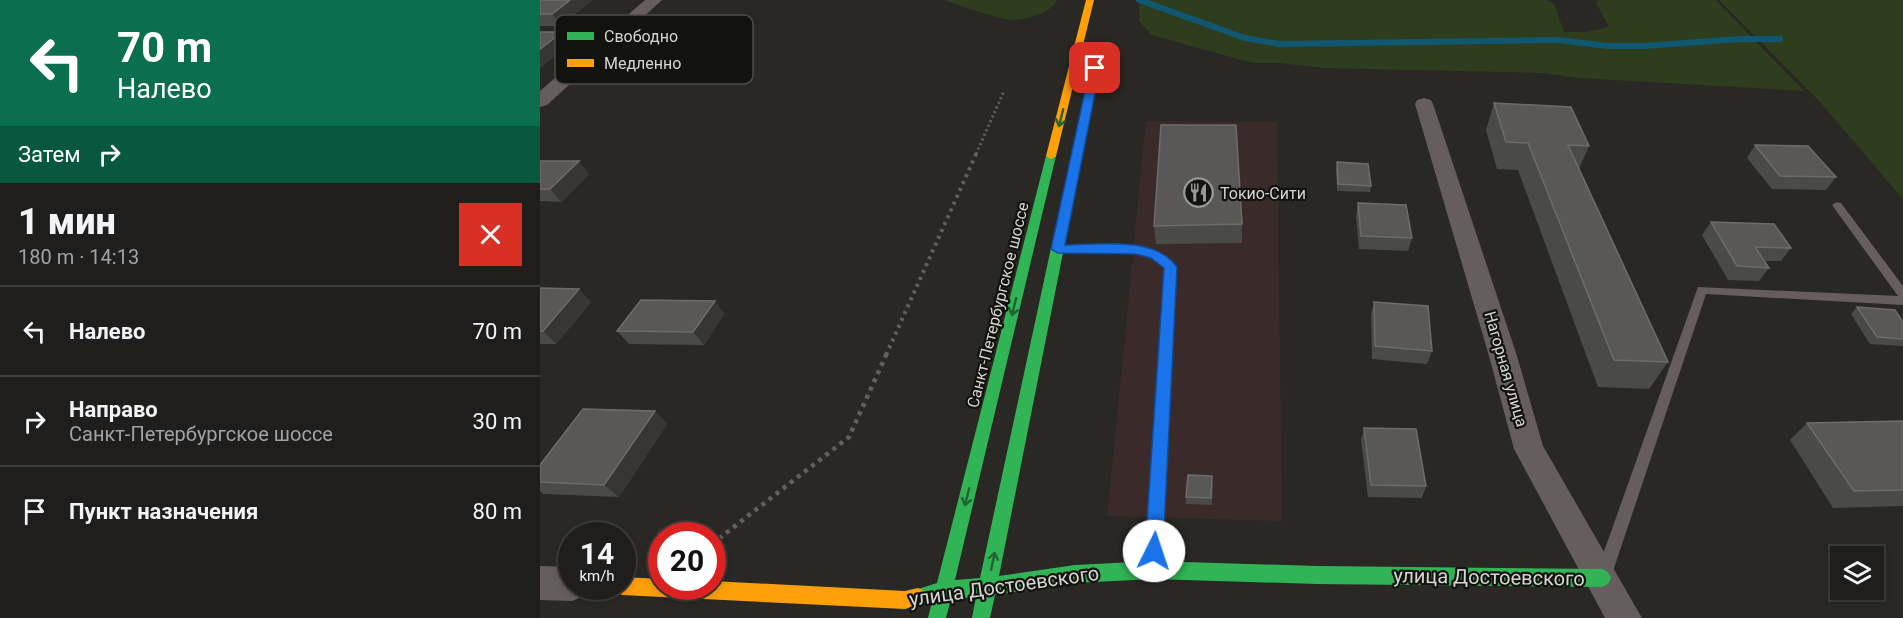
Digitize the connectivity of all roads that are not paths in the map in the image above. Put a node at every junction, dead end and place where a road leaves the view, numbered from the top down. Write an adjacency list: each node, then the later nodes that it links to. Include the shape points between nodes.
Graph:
1 (654, 0): 3 (street)
2 (1090, 0): 18 (main road, Санкт-Петербургское шоссе, one-way to 18)
3 (637, 15)
4 (1095, 68): 9 (main road)
5 (559, 84): 6 (street)
6 (540, 101)
7 (1424, 104): 13 (street, Нагорная улица, via 1529,449)
8 (1837, 205): 10 (lane)
9 (1058, 249): 12 (lane, via 1135,250 1155,255 1171,267); 17 (main road, one-way to 9)
10 (1903, 295)
11 (1903, 301): 13 (lane, via 1702,290)
12 (1153, 570): 13 (main road, улица Достоевского); 17 (main road, улица Достоевского, via 1075,574)
13 (1602, 578): 21 (street, Нагорная улица)
14 (540, 583): 15 (street)
15 (558, 584)
16 (636, 587): 18 (main road, улица Достоевского, via 905,600)
17 (987, 587): 18 (main road, улица Достоевского); 20 (main road)
18 (944, 590): 19 (main road, Санкт-Петербургское шоссе)
19 (937, 618)
20 (981, 618)
21 (1624, 618)

